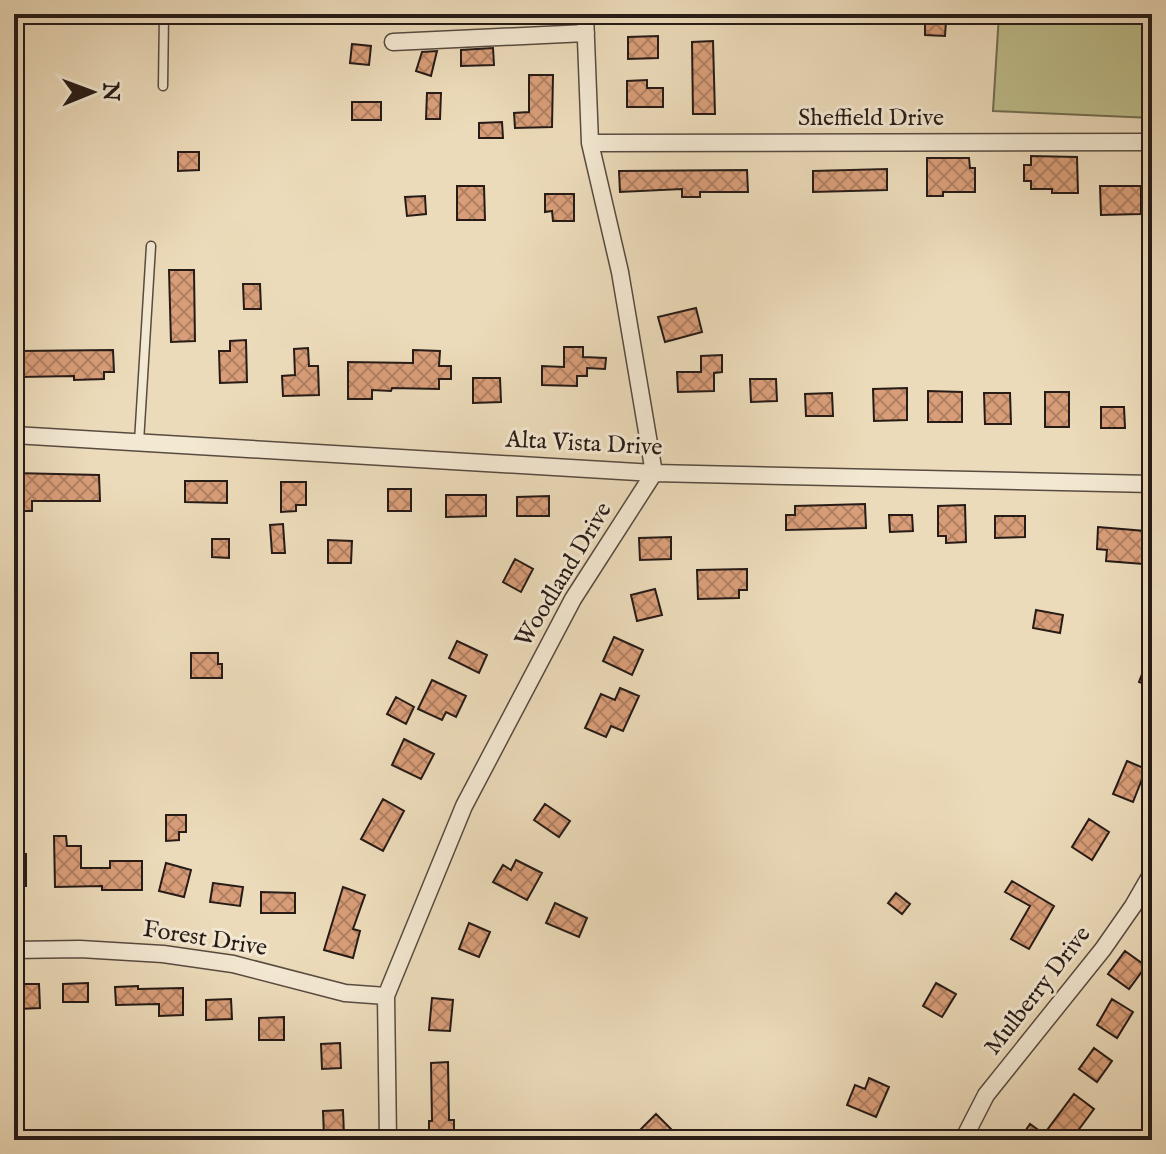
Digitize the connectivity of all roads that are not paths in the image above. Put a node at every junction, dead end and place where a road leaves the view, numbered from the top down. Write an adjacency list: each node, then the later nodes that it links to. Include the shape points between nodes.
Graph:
1 (164, 14): 5 (lane)
2 (585, 14): 3 (street)
3 (586, 33): 4 (street); 7 (street)
4 (393, 42)
5 (163, 86)
6 (1152, 142): 7 (street, Sheffield Drive)
7 (590, 143): 11 (street, via 620,272)
8 (151, 246): 10 (lane)
9 (14, 435): 10 (street, Alta Vista Drive)
10 (139, 442): 11 (street, Alta Vista Drive)
11 (654, 473): 12 (street, Alta Vista Drive); 15 (street, Woodland Drive, via 573,599 464,806)
12 (1152, 484)
13 (1152, 873): 17 (street, Mulberry Drive, via 1103,949 986,1095)
14 (14, 950): 15 (street, Forest Drive, via 163,954 233,964 345,993)
15 (386, 996): 16 (street, Woodland Drive)
16 (388, 1140)
17 (963, 1140)

